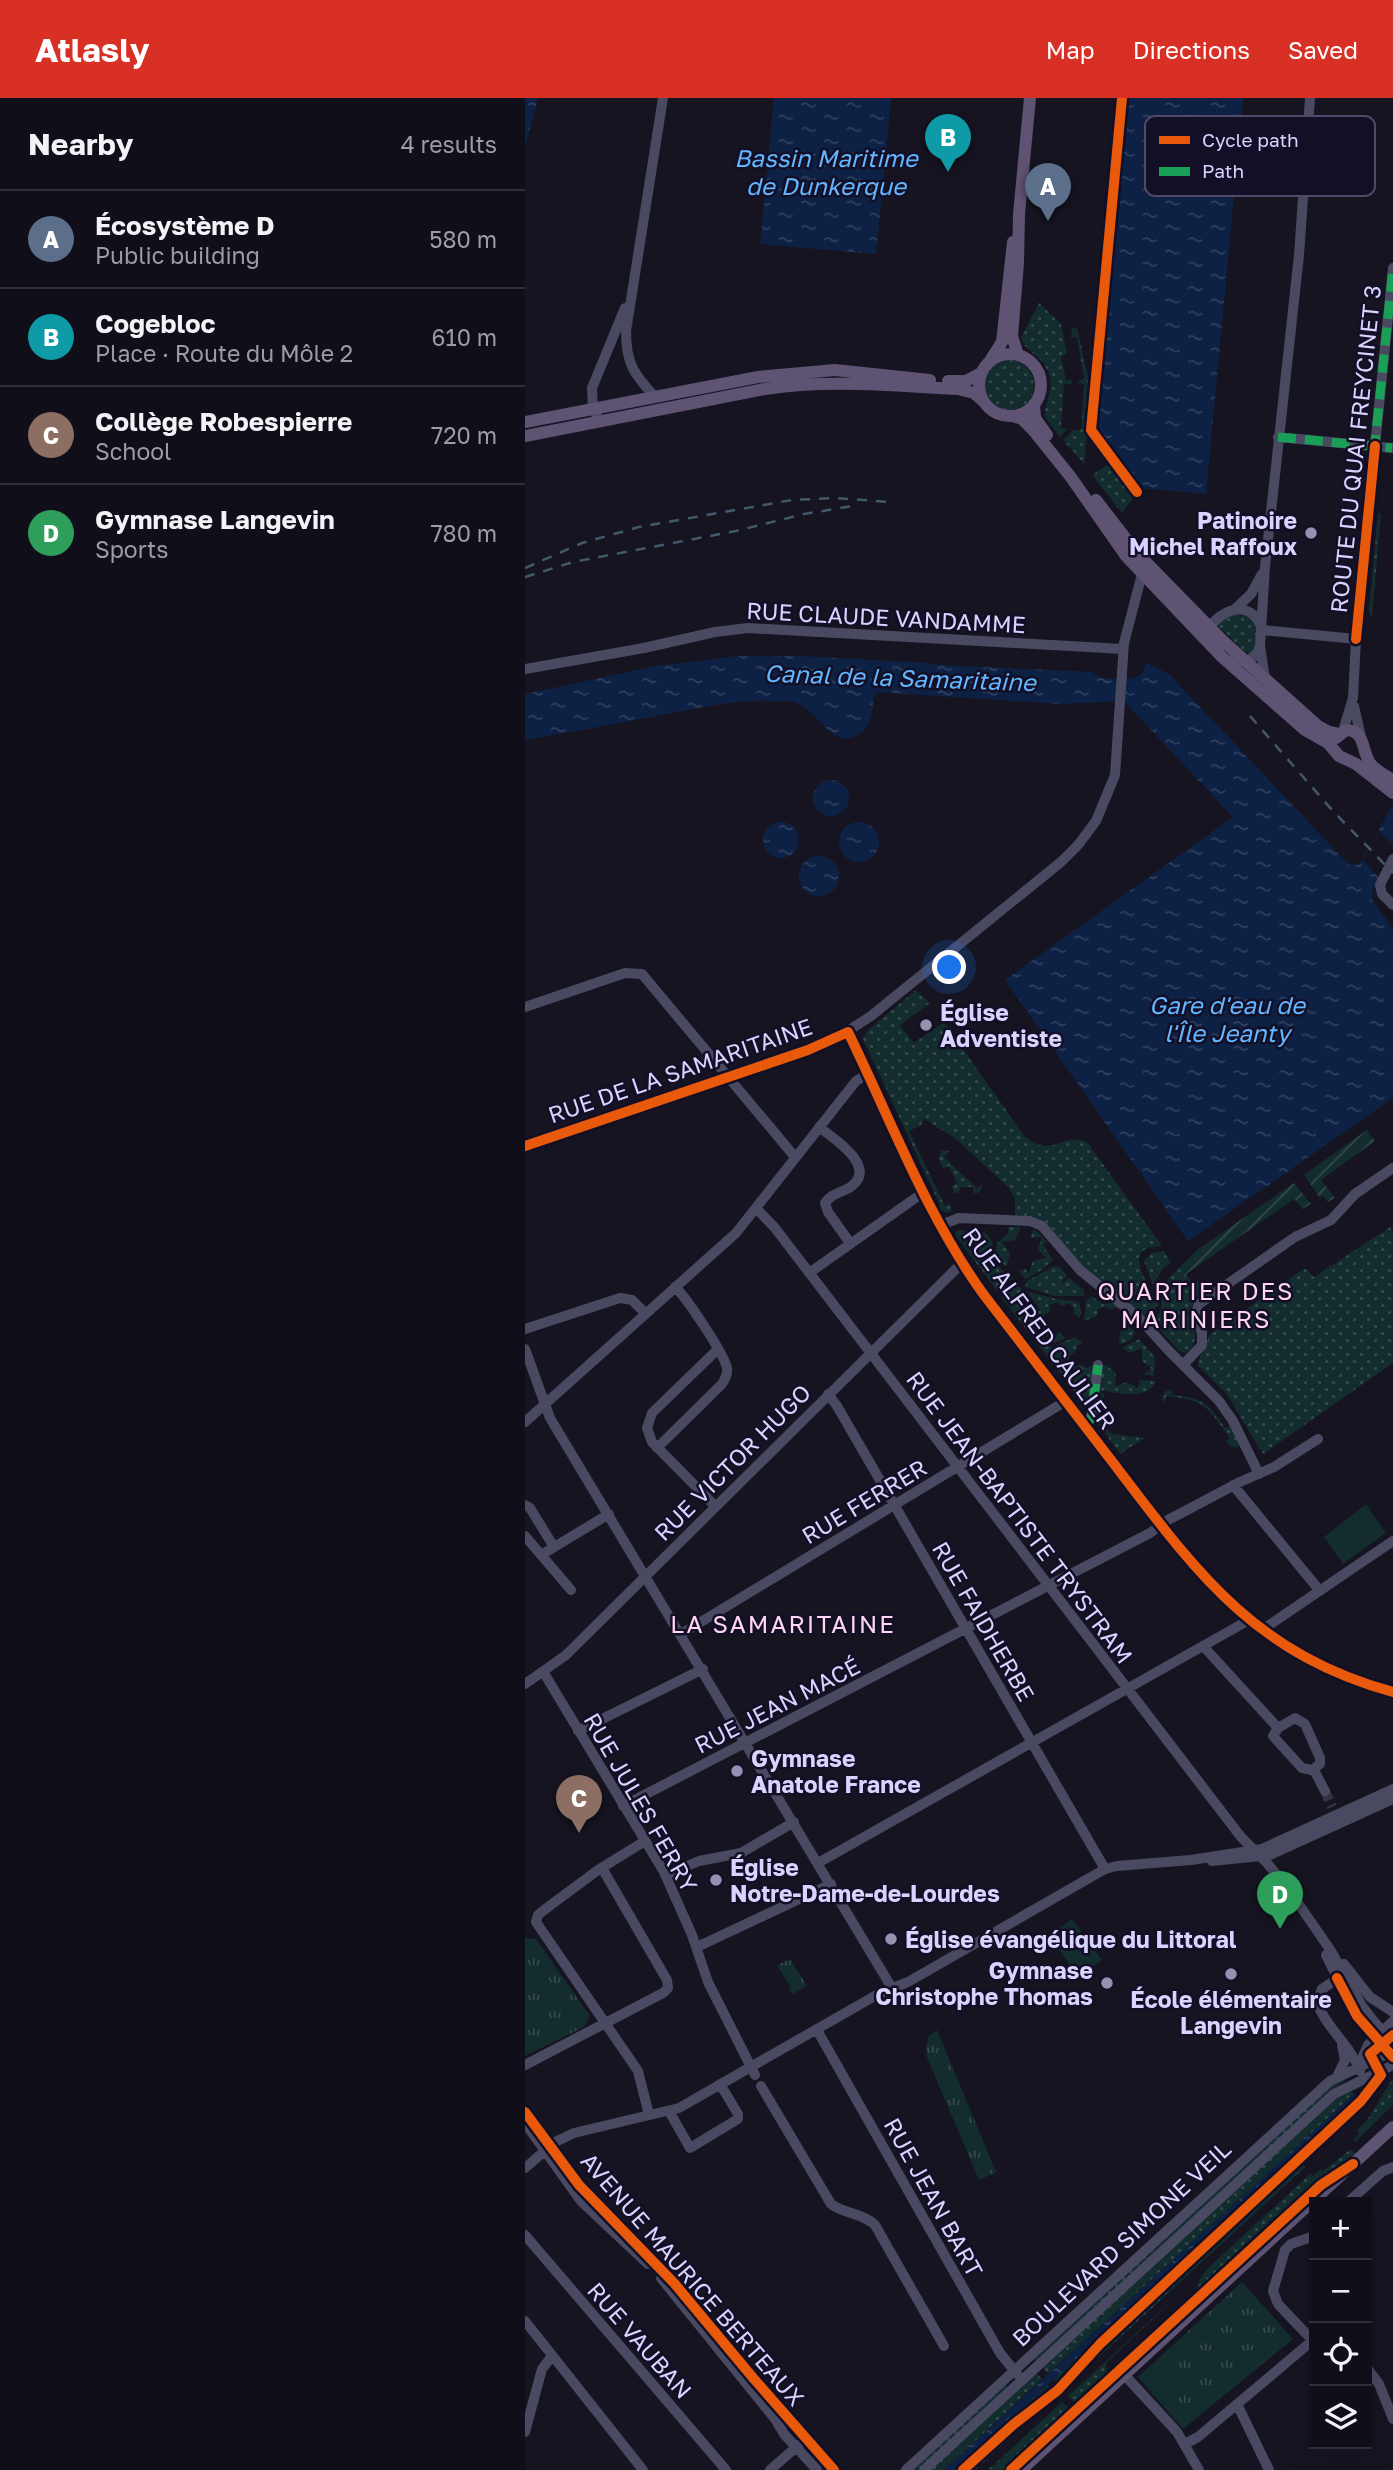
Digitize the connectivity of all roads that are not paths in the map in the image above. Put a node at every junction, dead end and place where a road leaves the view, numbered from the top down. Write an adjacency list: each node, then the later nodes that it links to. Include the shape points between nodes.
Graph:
1 (663, 98): 8 (street)
2 (1030, 98): 6 (main road)
3 (1310, 98): 4 (street)
4 (1309, 116)
5 (1303, 196): 20 (street)
6 (1019, 214): 9 (main road, via 1012,336); 10 (main road, via 1002,342)
7 (1393, 268): 21 (street, ROUTE DU QUAI FREYCINET 3)
8 (633, 284): 12 (street, via 627,355 635,374); 15 (street, via 592,388)
9 (1018, 355): 10 (main road); 14 (main road, via 1039,374 1041,390)
10 (990, 360): 11 (main road)
11 (981, 373): 12 (main road, via 958,382 812,370); 13 (main road)
12 (655, 397): 15 (main road)
13 (982, 400): 16 (main road, via 997,413); 17 (main road, via 958,389 814,384)
14 (1034, 404): 16 (main road); 24 (main road, via 1039,425)
15 (593, 409): 17 (street); 18 (main road)
16 (1013, 416): 24 (main road, via 1033,430 1116,544)
17 (600, 421): 19 (main road)
18 (525, 422)
19 (525, 436)
20 (1278, 437): 21 (street); 23 (street)
21 (1375, 446): 22 (street); 30 (street, ROUTE DU QUAI FREYCINET 3)
22 (1392, 448)
23 (1265, 567): 27 (street, via 1251,594); 28 (street)
24 (1144, 568): 25 (main road); 32 (street, RUE DE LA SAMARITAINE)
25 (1177, 603): 26 (main road); 29 (main road)
26 (1191, 608): 27 (street, via 1210,615); 29 (main road)
27 (1228, 612): 28 (street, via 1250,612); 29 (street)
28 (1262, 630): 30 (street); 31 (street)
29 (1208, 634): 33 (main road); 34 (main road)
30 (1356, 636): 37 (street, ROUTE DU QUAI FREYCINET 3)
31 (1260, 646): 34 (street); 36 (street)
32 (1123, 649): 35 (street, RUE CLAUDE VANDAMME, via 748,628); 45 (street, RUE DE LA SAMARITAINE, via 1117,761 1112,787 1096,821 1061,862)
33 (1225, 660): 34 (street); 40 (main road)
34 (1245, 662): 36 (main road)
35 (525, 668)
36 (1265, 679): 38 (main road, via 1318,726)
37 (1353, 698): 38 (street, ROUTE DU QUAI FREYCINET 3); 39 (street, ROUTE DU QUAI FREYCINET 3)
38 (1341, 732): 39 (main road, via 1353,731); 40 (main road, via 1334,740)
39 (1362, 741): 40 (main road, via 1359,755); 41 (main road, via 1371,764)
40 (1341, 756): 41 (main road)
41 (1392, 788)
42 (1393, 859): 43 (street, via 1380,887)
43 (1393, 905)
44 (525, 1007): 47 (street, via 638,972)
45 (848, 1031): 46 (street, RUE ALFRED CAULIER); 47 (street, RUE DE LA SAMARITAINE)
46 (868, 1074): 48 (street, via 856,1081); 52 (street, RUE ALFRED CAULIER)
47 (728, 1077): 49 (street, RUE DE LA SAMARITAINE); 50 (street)
48 (820, 1127): 50 (street); 55 (street, via 851,1152 859,1169 855,1183 825,1203)
49 (525, 1146)
50 (795, 1157): 53 (street)
51 (1393, 1168): 65 (street, via 1355,1194 1331,1220 1295,1237 1199,1304 1195,1315 1202,1345)
52 (924, 1192): 54 (street, RUE ALFRED CAULIER); 55 (street)
53 (756, 1208): 57 (street, RUE JEAN-BAPTISTE TRYSTRAM); 58 (street, via 736,1233)
54 (941, 1226): 56 (street, RUE ALFRED CAULIER); 65 (street, via 959,1218 1040,1225 1080,1270 1139,1318)
55 (850, 1243): 57 (street)
56 (962, 1263): 63 (street, RUE VICTOR HUGO); 67 (street, RUE ALFRED CAULIER)
57 (809, 1273): 63 (street, RUE JEAN-BAPTISTE TRYSTRAM)
58 (675, 1287): 59 (street); 62 (street)
59 (645, 1313): 60 (street, via 630,1299 620,1298); 68 (street)
60 (525, 1329)
61 (525, 1349): 68 (street)
62 (717, 1350): 72 (street, via 726,1367 724,1382); 72 (street, via 650,1417 648,1435)
63 (870, 1353): 66 (street, RUE VICTOR HUGO); 73 (street, RUE JEAN-BAPTISTE TRYSTRAM)
64 (1098, 1365): 70 (street, via 1091,1419)
65 (1182, 1365): 74 (street, via 1227,1412)
66 (828, 1394): 77 (street, RUE FAIDHERBE); 78 (street, RUE VICTOR HUGO)
67 (1066, 1402): 70 (street, RUE ALFRED CAULIER); 73 (street, RUE FERRER)
68 (544, 1405): 69 (street); 79 (street)
69 (525, 1422)
70 (1083, 1424): 80 (street, RUE ALFRED CAULIER)
71 (1318, 1439): 74 (street, RUE JEAN MACÉ)
72 (657, 1448): 78 (street)
73 (957, 1467): 77 (street, RUE FERRER); 86 (street, RUE JEAN-BAPTISTE TRYSTRAM)
74 (1259, 1474): 75 (street, RUE JEAN MACÉ)
75 (1233, 1485): 80 (street, RUE JEAN MACÉ); 88 (street)
76 (525, 1505): 83 (street)
77 (895, 1505): 90 (street, RUE FAIDHERBE); 92 (street, RUE FERRER)
78 (715, 1506): 85 (street, RUE VICTOR HUGO)
79 (609, 1514): 83 (street); 85 (street)
80 (1161, 1525): 86 (street, RUE JEAN MACÉ); 89 (street, RUE ALFRED CAULIER, via 1203,1577)
81 (525, 1536): 84 (street)
82 (1393, 1541): 88 (street)
83 (554, 1547): 84 (street)
84 (541, 1555): 87 (street)
85 (646, 1575): 92 (street); 95 (street, RUE VICTOR HUGO)
86 (1048, 1585): 90 (street, RUE JEAN MACÉ); 97 (street, RUE JEAN-BAPTISTE TRYSTRAM)
87 (571, 1590)
88 (1320, 1591): 91 (street)
89 (1249, 1620): 91 (street, RUE ALFRED CAULIER); 93 (street)
90 (966, 1628): 101 (street, RUE FAIDHERBE); 102 (street, RUE JEAN MACÉ)
91 (1262, 1630): 98 (street, RUE ALFRED CAULIER, via 1324,1667)
92 (681, 1634): 94 (street)
93 (1203, 1646): 97 (street); 99 (street)
94 (703, 1669): 100 (street); 102 (street)
95 (544, 1673): 96 (street, RUE VICTOR HUGO); 100 (street, RUE JULES FERRY)
96 (525, 1684)
97 (1128, 1689): 101 (street); 111 (street, RUE JEAN-BAPTISTE TRYSTRAM)
98 (1393, 1692)
99 (1277, 1728): 103 (street, via 1273,1736 1279,1744 1302,1768); 103 (street, via 1295,1718 1304,1722 1320,1758)
100 (578, 1731): 107 (street, RUE JULES FERRY)
101 (1033, 1742): 112 (street); 114 (street, RUE FAIDHERBE)
102 (747, 1743): 107 (street, RUE JEAN MACÉ); 108 (street)
103 (1314, 1769): 105 (street)
104 (1393, 1789): 111 (street, via 1334,1811)
105 (1325, 1791)
106 (1393, 1798): 110 (street)
107 (622, 1806): 109 (street, RUE JULES FERRY)
108 (795, 1822): 112 (street); 116 (street, via 745,1851 699,1861)
109 (645, 1841): 113 (street); 116 (street, RUE JULES FERRY)
110 (1284, 1850): 111 (street); 115 (street, via 1275,1863)
111 (1258, 1855): 114 (street); 115 (street, RUE JEAN-BAPTISTE TRYSTRAM); 120 (street, RUE JEAN-BAPTISTE TRYSTRAM)
112 (818, 1863): 117 (street)
113 (601, 1868): 124 (street, via 668,1985 663,1993); 124 (street, via 542,1912 536,1922)
114 (1105, 1869): 121 (street)
115 (1277, 1874): 118 (street, RUE JEAN-BAPTISTE TRYSTRAM)
116 (666, 1875): 119 (street, RUE JULES FERRY)
117 (831, 1884): 119 (street); 121 (street)
118 (1319, 1934): 120 (street, RUE JEAN-BAPTISTE TRYSTRAM); 122 (street, RUE JEAN-BAPTISTE TRYSTRAM, via 1367,1994)
119 (697, 1947): 134 (street, RUE JULES FERRY, via 708,1982)
120 (1341, 1976): 125 (street, RUE JEAN-BAPTISTE TRYSTRAM); 127 (street, via 1322,1989 1317,2003)
121 (892, 1988): 126 (street)
122 (1393, 2012)
123 (1393, 2021): 133 (street, via 1368,2045)
124 (607, 2022): 131 (street); 141 (street, via 640,2074)
125 (1372, 2027): 128 (street, bridge); 130 (street, bridge)
126 (817, 2030): 134 (street); 157 (street, RUE JEAN BART)
127 (1339, 2039): 133 (street); 135 (street, via 1345,2060)
128 (1393, 2042)
129 (1393, 2051): 133 (street, BOULEVARD SIMONE VEIL)
130 (1393, 2057)
131 (525, 2065)
132 (1393, 2065): 136 (street, BOULEVARD SIMONE VEIL)
133 (1358, 2067): 135 (street, BOULEVARD SIMONE VEIL); 136 (street)
134 (753, 2071): 137 (street)
135 (1336, 2077): 157 (street, BOULEVARD SIMONE VEIL)
136 (1363, 2078): 160 (street, BOULEVARD SIMONE VEIL, via 1334,2094)
137 (720, 2084): 139 (street); 139 (street, via 739,2118 691,2148)
138 (761, 2086): 155 (street, via 831,2204 875,2225)
139 (669, 2111): 141 (street)
140 (525, 2112): 145 (street, AVENUE MAURICE BERTEAUX)
141 (649, 2115): 145 (street, via 581,2131)
142 (1393, 2118): 146 (main road)
143 (525, 2123): 145 (street, AVENUE MAURICE BERTEAUX)
144 (1393, 2127): 146 (main road)
145 (547, 2148): 148 (street); 164 (street, AVENUE MAURICE BERTEAUX, via 674,2283); 166 (street, AVENUE MAURICE BERTEAUX, via 590,2211 668,2286)
146 (1369, 2148): 158 (main road)
147 (1393, 2167): 149 (street)
148 (525, 2168)
149 (1354, 2197)
150 (525, 2235): 168 (street, RUE VAUBAN)
151 (1309, 2238): 153 (street, via 1285,2250 1273,2291 1276,2302)
152 (525, 2321): 156 (street)
153 (1309, 2337)
154 (1309, 2344): 161 (street)
155 (944, 2346)
156 (552, 2356): 163 (street, via 543,2367); 167 (street)
157 (1013, 2371): 160 (street, RUE JEAN BART); 172 (street, BOULEVARD SIMONE VEIL)
158 (1122, 2372): 165 (street); 174 (main road); 175 (main road)
159 (1372, 2375): 162 (street)
160 (1022, 2380): 173 (street, BOULEVARD SIMONE VEIL)
161 (1237, 2404): 165 (street); 177 (street)
162 (1393, 2419)
163 (525, 2432)
164 (806, 2439): 166 (street); 171 (street, AVENUE MAURICE BERTEAUX)
165 (1185, 2444): 176 (street)
166 (796, 2447): 169 (street); 170 (street, AVENUE MAURICE BERTEAUX)
167 (643, 2470)
168 (726, 2470)
169 (770, 2470)
170 (817, 2470)
171 (834, 2470)
172 (906, 2470)
173 (924, 2470)
174 (1011, 2470)
175 (1021, 2470)
176 (1199, 2470)
177 (1269, 2470)

